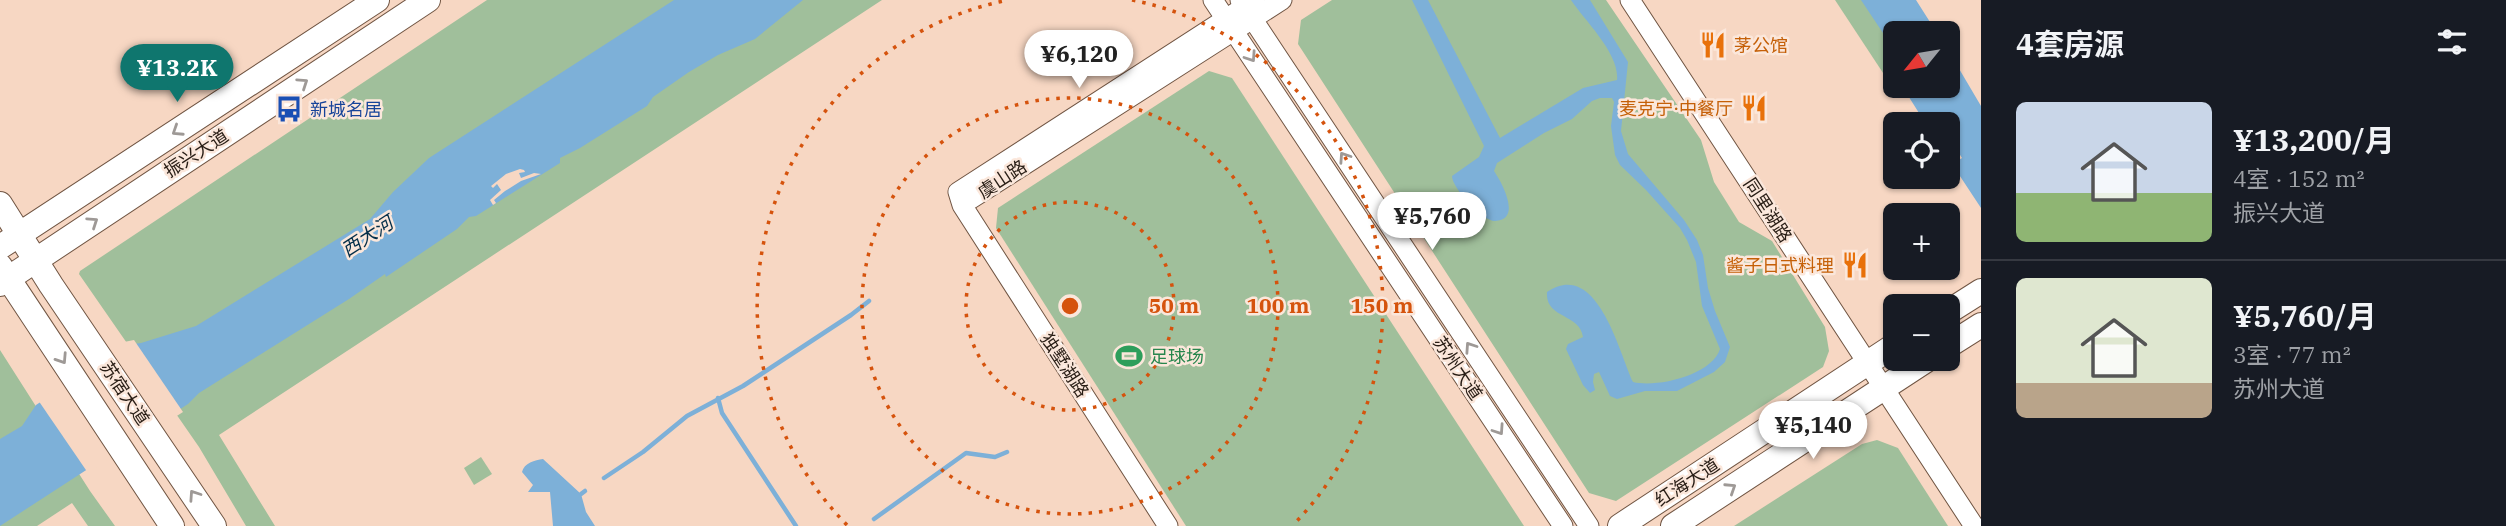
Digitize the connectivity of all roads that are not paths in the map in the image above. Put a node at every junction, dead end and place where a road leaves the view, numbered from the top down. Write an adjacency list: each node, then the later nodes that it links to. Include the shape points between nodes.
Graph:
1 (377, 0): 10 (main road, 振兴大道, one-way to 10)
2 (428, 0): 11 (main road, 振兴大道, one-way to 2)
3 (1213, 0): 7 (street, 苏州大道)
4 (1282, 0): 6 (street, 虞山路)
5 (1630, 0): 18 (street, 同里湖路)
6 (1248, 7): 7 (street, 虞山路); 25 (street, 苏州大道, one-way to 6)
7 (1230, 25): 9 (street, 虞山路); 24 (street, 苏州大道, one-way to 24)
8 (0, 204): 10 (main road, 苏宿大道)
9 (961, 205): 23 (street, 独墅湖路)
10 (10, 241): 11 (main road, 苏宿大道)
11 (36, 260): 12 (main road, 振兴大道); 22 (main road, 苏宿大道, one-way to 11)
12 (3, 276): 21 (main road, 苏宿大道, one-way to 21, via 25,301)
13 (1981, 291): 14 (main road)
14 (1960, 304)
15 (1981, 325): 16 (main road)
16 (1960, 338)
17 (1883, 353): 18 (main road, 红海大道)
18 (1868, 362): 20 (street, 同里湖路); 26 (main road, 红海大道)
19 (1909, 371): 20 (main road, 红海大道)
20 (1884, 387): 27 (main road, 红海大道, one-way to 20); 28 (street, 同里湖路)
21 (172, 526)
22 (214, 526)
23 (1168, 526)
24 (1563, 526)
25 (1589, 526)
26 (1620, 526)
27 (1674, 526)
28 (1974, 526)

